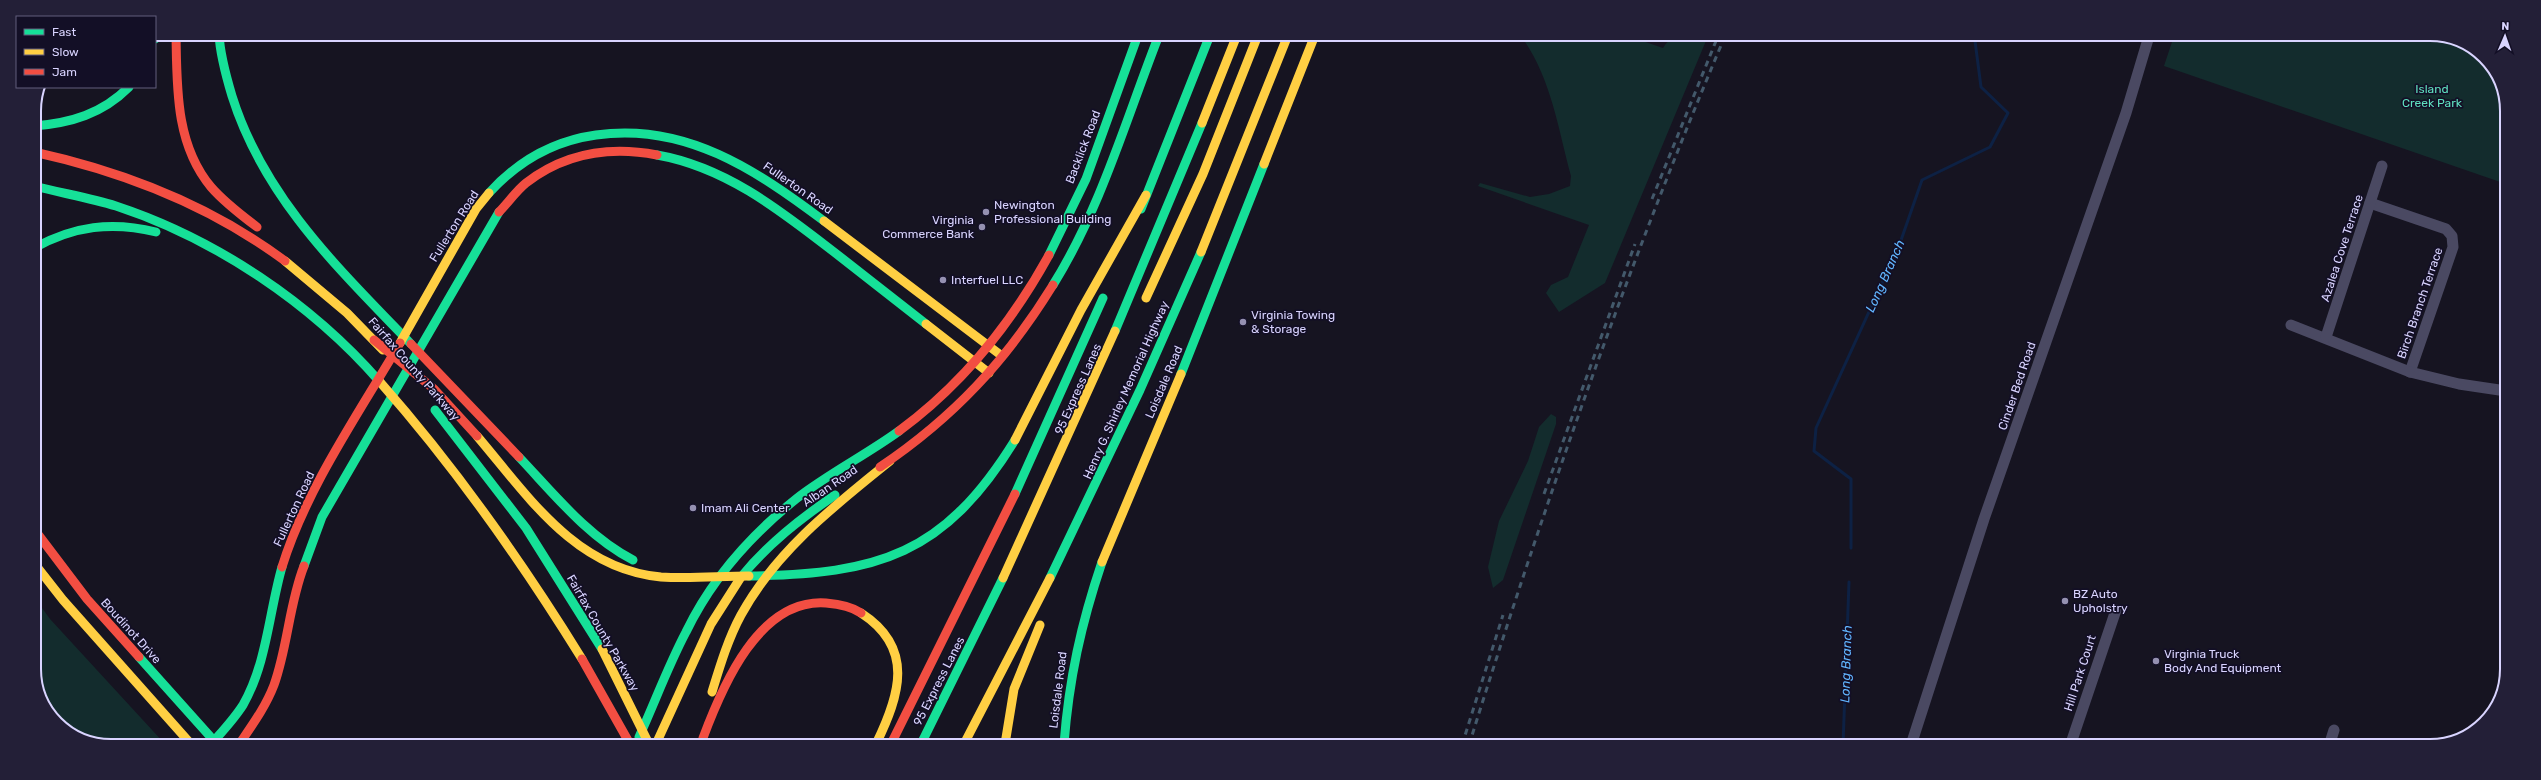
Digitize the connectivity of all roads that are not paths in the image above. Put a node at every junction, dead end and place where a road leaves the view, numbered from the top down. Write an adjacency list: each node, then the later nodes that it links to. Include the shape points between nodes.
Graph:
1 (176, 41): 18 (main road, via 180,118 192,158 203,178 218,196)
2 (220, 41): 43 (main road, via 226,76 253,154 294,219 322,251 602,541 643,564)
3 (1136, 41): 29 (main road, Backlick Road, via 1098,148 1060,232 1029,286)
4 (1157, 41): 30 (main road, via 1097,198 1047,294)
5 (1208, 41): 16 (main road)
6 (1235, 41): 38 (main road, 95 Express Lanes, via 1134,292)
7 (1256, 41): 25 (main road, via 1203,174)
8 (1286, 41): 41 (main road, Henry G. Shirley Memorial Highway, via 1224,195 1141,388)
9 (1313, 41): 63 (main road, Loisdale Road, via 1203,319 1093,583 1073,662)
10 (2148, 41): 64 (street, Cinder Bed Road, via 2126,113 1984,519)
11 (128, 88): 12 (main road, via 111,104 89,116)
12 (41, 125)
13 (41, 154): 23 (main road, Fairfax County Parkway, via 108,170 191,203 255,239)
14 (2382, 166): 17 (street, Azalea Cove Terrace)
15 (41, 188): 21 (main road, via 85,197 155,219)
16 (1146, 195): 22 (main road); 43 (main road, via 1073,326 1026,424 975,498 932,536 896,556 859,568 808,574)
17 (2370, 203): 27 (street, Azalea Cove Terrace); 32 (street, Birch Branch Terrace, via 2446,229 2452,236 2453,247)
18 (264, 232)
19 (275, 241): 23 (main road)
20 (41, 245): 21 (main road, via 74,230 122,225 156,232)
21 (250, 268): 52 (main road, via 294,299 361,362 408,414 492,523 552,612 588,673 603,710)
22 (1114, 272)
23 (313, 282): 28 (main road, Fairfax County Parkway)
24 (1108, 286): 59 (main road, via 1002,522)
25 (1142, 306)
26 (2291, 325): 27 (street)
27 (2326, 337): 32 (street)
28 (374, 340): 35 (main road, Fairfax County Parkway); 43 (main road, via 426,381 547,518 572,542 599,558 630,571 656,576)
29 (988, 346): 30 (main road, Fullerton Road); 31 (main road, Backlick Road); 50 (main road, Fullerton Road, via 789,193 749,168 712,150 664,135 626,131 587,135 546,148 508,173 476,209 318,484 299,523 284,563 257,677 236,717)
30 (1002, 356): 33 (main road, Alban Road)
31 (975, 361): 33 (main road); 51 (main road, via 784,213 720,174 670,156 633,150 591,153 546,170 517,190 494,217 331,500 300,573 274,685 254,726); 53 (main road, Alban Road, via 919,416 797,499 732,560 686,632)
32 (2410, 372): 36 (street, via 2459,384)
33 (989, 373): 39 (main road, Alban Road, via 947,416)
34 (1106, 375): 38 (main road)
35 (416, 387)
36 (2500, 390)
37 (429, 403): 54 (main road, Fairfax County Parkway, via 500,492 549,564 591,633)
38 (1061, 457): 60 (main road, 95 Express Lanes)
39 (890, 461): 55 (main road, Alban Road, via 827,500 754,561 720,609); 56 (main road, via 808,529 764,578 741,615 726,648 710,698)
40 (41, 538): 49 (main road, Boudinot Drive, via 87,599)
41 (1067, 542): 44 (main road); 61 (main road, Henry G. Shirley Memorial Highway)
42 (41, 572): 48 (main road)
43 (695, 577)
44 (1048, 605)
45 (2116, 610): 65 (street, Hill Park Court)
46 (1044, 618): 62 (main road, via 1016,683)
47 (2334, 730): 66 (street)
48 (186, 739)
49 (210, 739)
50 (217, 739)
51 (244, 739)
52 (627, 739)
53 (632, 739)
54 (647, 739)
55 (658, 739)
56 (703, 739)
57 (704, 739): 58 (main road, via 726,684 764,630 794,608 812,603 831,602 856,608 874,620 890,639 896,654 899,676 897,691 888,720)
58 (878, 739)
59 (894, 739)
60 (923, 739)
61 (967, 739)
62 (1006, 739)
63 (1064, 739)
64 (1913, 739)
65 (2072, 739)
66 (2331, 739)

